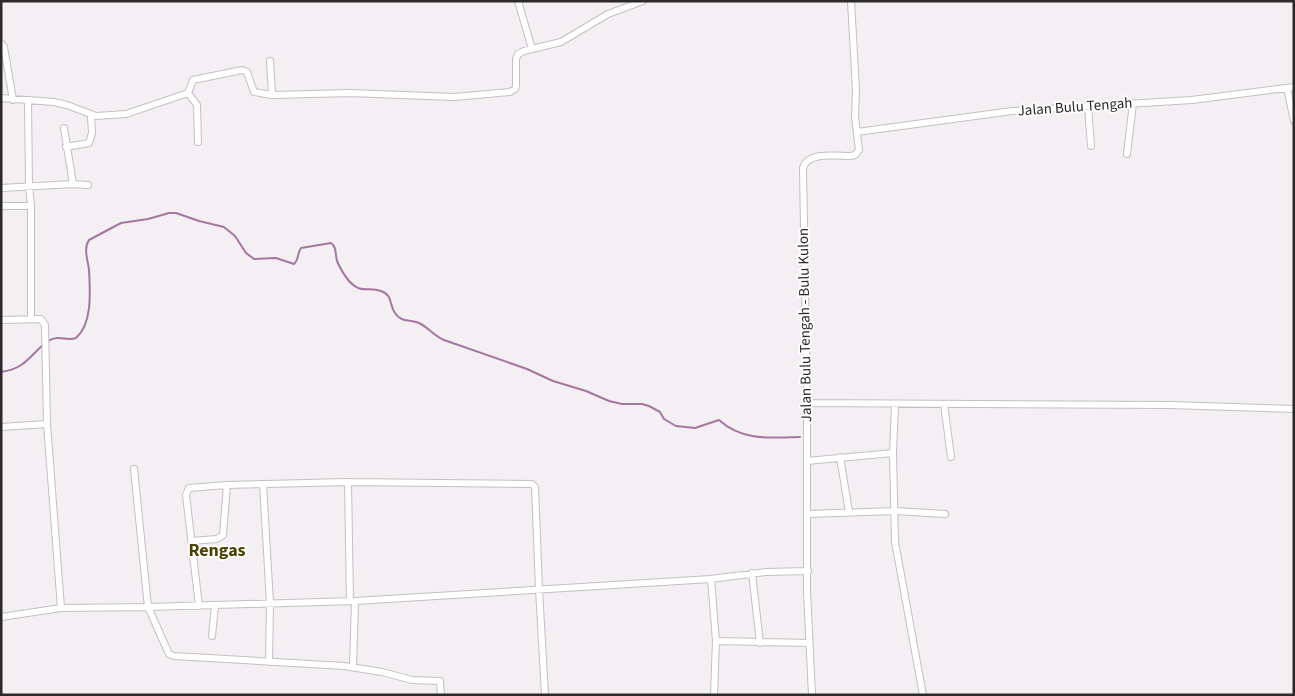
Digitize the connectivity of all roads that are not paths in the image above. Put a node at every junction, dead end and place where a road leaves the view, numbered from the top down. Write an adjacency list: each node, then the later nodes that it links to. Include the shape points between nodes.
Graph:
1 (518, 1): 5 (street)
2 (642, 1): 5 (street, via 608,14 564,40)
3 (851, 1): 18 (street, Jalan Bulu Tengah - Bulu Kulon)
4 (1, 43): 11 (street)
5 (532, 49): 9 (street, via 516,56 516,86 510,92 454,97 350,93)
6 (270, 61): 9 (street)
7 (1290, 88): 13 (street, Jalan Bulu Tengah, via 1192,100); 16 (street)
8 (188, 93): 9 (street, via 193,80 242,70 247,72 254,92); 15 (street, via 126,114); 19 (street, via 197,105)
9 (272, 95)
10 (1, 98): 11 (street)
11 (13, 100): 12 (street)
12 (28, 101): 15 (street, via 61,103); 25 (street)
13 (1133, 103): 14 (street, Jalan Bulu Tengah); 22 (street)
14 (1088, 107): 18 (street, Jalan Bulu Tengah, via 1012,111); 20 (street)
15 (91, 116): 21 (street, via 89,143)
16 (1294, 121)
17 (64, 128): 21 (street)
18 (856, 132): 31 (street, Jalan Bulu Tengah - Bulu Kulon, via 859,150 855,155 813,158 803,168)
19 (198, 142)
20 (1091, 146)
21 (66, 147): 23 (street)
22 (1127, 154)
23 (73, 184): 24 (street); 25 (street)
24 (88, 185)
25 (29, 186): 26 (street); 28 (street)
26 (1, 188)
27 (1, 206): 28 (street)
28 (31, 206): 29 (street)
29 (31, 319): 30 (street); 35 (street, via 41,319 45,325)
30 (1, 320)
31 (807, 402): 32 (street); 40 (street, Jalan Bulu Tengah - Bulu Kulon)
32 (895, 404): 33 (street); 37 (street)
33 (944, 404): 34 (street); 39 (street)
34 (1294, 409)
35 (47, 424): 36 (street); 59 (street)
36 (1, 427)
37 (893, 453): 38 (street); 45 (street)
38 (840, 457): 40 (street); 46 (street)
39 (951, 457)
40 (807, 461): 47 (street, Jalan Bulu Tengah - Bulu Kulon)
41 (134, 470): 58 (street)
42 (348, 482): 43 (street); 53 (street, via 534,485); 54 (street)
43 (264, 484): 44 (street); 55 (street)
44 (227, 485): 49 (street, via 223,535 218,539); 49 (street, via 193,487 187,491)
45 (895, 511): 46 (street); 48 (street); 71 (street, via 895,542)
46 (849, 512): 47 (street)
47 (808, 514): 50 (street, Jalan Bulu Tengah - Bulu Kulon)
48 (945, 514)
49 (192, 541): 57 (street)
50 (808, 571): 51 (street); 64 (street, Jalan Bulu Tengah - Bulu Kulon)
51 (752, 573): 52 (street); 63 (street)
52 (711, 579): 53 (street); 62 (street)
53 (539, 589): 54 (street); 68 (street)
54 (352, 601): 55 (street); 66 (street)
55 (270, 603): 56 (street); 65 (street)
56 (214, 605): 57 (street); 61 (street)
57 (199, 606): 58 (street)
58 (148, 607): 59 (street); 65 (street, via 167,652 172,656)
59 (61, 608): 60 (street)
60 (1, 617)
61 (212, 636)
62 (716, 641): 63 (street); 69 (street)
63 (760, 643): 64 (street)
64 (809, 644): 70 (street, Jalan Bulu Tengah - Bulu Kulon)
65 (269, 662): 66 (street)
66 (353, 667): 67 (street, via 412,680 440,681)
67 (441, 695)
68 (545, 695)
69 (714, 695)
70 (812, 695)
71 (923, 695)

